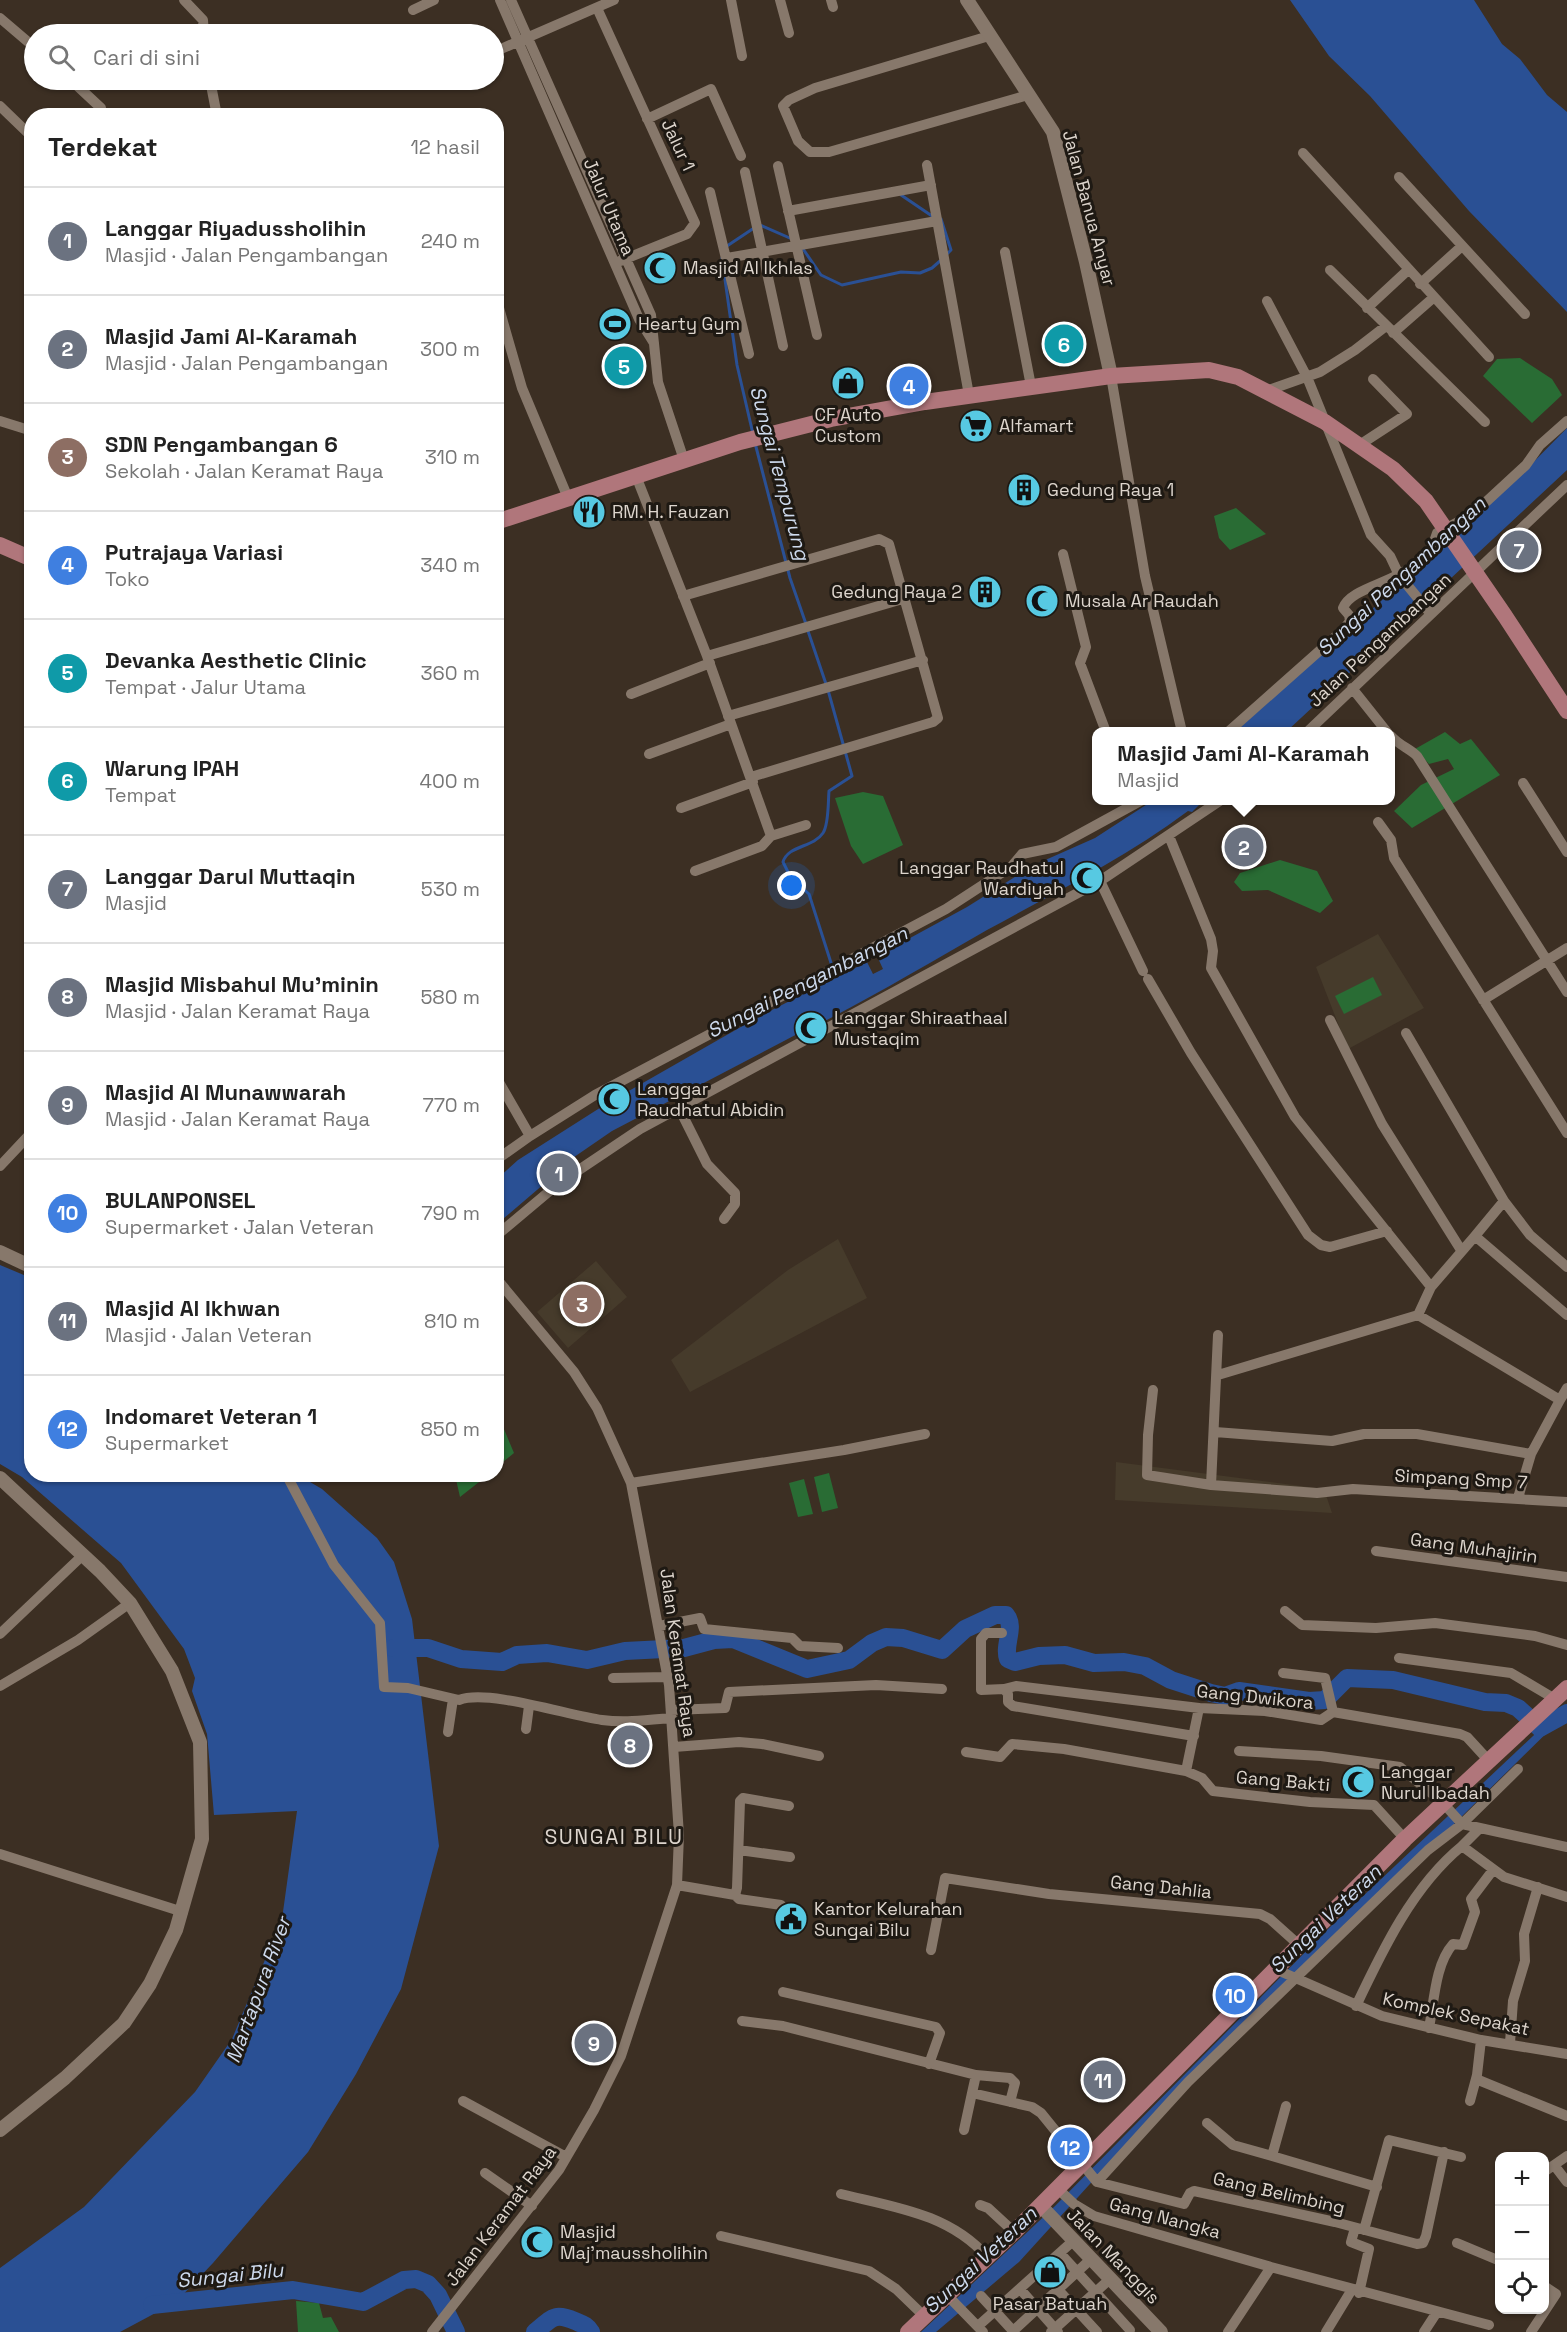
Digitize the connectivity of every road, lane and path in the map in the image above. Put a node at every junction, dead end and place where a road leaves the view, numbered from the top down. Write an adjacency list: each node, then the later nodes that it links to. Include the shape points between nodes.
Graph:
1 (184, 0): 12 (street)
2 (434, 0): 10 (street)
3 (500, 0): 16 (street, Jalur Utama)
4 (511, 0): 16 (street, Jalur Utama)
5 (614, 0): 9 (street)
6 (731, 0): 18 (street)
7 (780, 0): 13 (street)
8 (967, 0): 14 (street, Jalan Banua Anyar)
9 (597, 8): 16 (street); 25 (street, Jalur 1)
10 (413, 10)
11 (0, 18): 15 (street)
12 (203, 24)
13 (789, 33)
14 (989, 36): 21 (street, Jalan Banua Anyar); 21 (street, via 815,88 789,100 783,106 798,141 810,152 829,152)
15 (24, 38)
16 (523, 40): 17 (street); 42 (street, Jalur Utama)
17 (504, 48)
18 (742, 56)
19 (82, 90): 23 (street)
20 (212, 90): 24 (street)
21 (1028, 95): 56 (street, Jalan Banua Anyar, via 1056,141)
22 (0, 106): 26 (street)
23 (101, 108)
24 (215, 108)
25 (647, 119): 28 (street, via 711,89); 42 (street, Jalur 1, via 695,223 687,234)
26 (24, 129)
27 (1303, 153): 44 (street)
28 (741, 156)
29 (927, 165): 33 (street)
30 (777, 166): 35 (street)
31 (745, 172): 39 (street)
32 (1399, 177): 38 (street)
33 (931, 185): 35 (street); 36 (street)
34 (711, 192): 41 (street)
35 (788, 211): 37 (street)
36 (937, 221): 37 (street); 61 (street)
37 (796, 246): 39 (street); 52 (street)
38 (1462, 246): 45 (street); 49 (street)
39 (762, 251): 41 (street); 53 (street)
40 (1005, 252): 59 (street)
41 (727, 258): 54 (street)
42 (620, 261): 68 (street, Jalur Utama, via 651,315 658,382)
43 (1330, 270): 48 (street)
44 (1408, 270): 45 (street); 48 (street)
45 (1420, 284): 46 (street)
46 (1433, 298): 51 (street); 55 (street)
47 (1268, 301): 57 (street)
48 (1368, 308): 51 (street)
49 (1525, 314)
50 (504, 325): 71 (street, via 522,388)
51 (1389, 329): 57 (street); 65 (street)
52 (817, 335)
53 (783, 346)
54 (749, 354)
55 (1490, 357)
56 (1111, 376): 59 (main road); 60 (main road, via 1209,370 1238,377); 89 (street, via 1145,576)
57 (1307, 377): 60 (street); 64 (street)
58 (1373, 379): 67 (street, via 1407,414)
59 (1031, 386): 61 (main road)
60 (1266, 391): 64 (main road)
61 (969, 395): 68 (main road, via 831,419)
62 (0, 421): 66 (street)
63 (1567, 421): 73 (street, via 1487,501)
64 (1325, 422): 67 (main road); 78 (street, via 1371,535 1390,556)
65 (1485, 422)
66 (24, 428)
67 (1361, 444): 73 (main road, via 1426,501)
68 (684, 460): 69 (main road)
69 (636, 476): 71 (main road); 79 (street)
70 (1567, 485): 77 (street, Jalan Pengambangan)
71 (568, 498): 72 (main road)
72 (504, 519)
73 (1447, 531): 77 (main road); 78 (street, via 1437,533 1427,553)
74 (0, 545): 76 (main road)
75 (1063, 554): 88 (street, via 1086,647 1080,663)
76 (24, 556)
77 (1473, 568): 81 (street, Jalan Pengambangan); 86 (main road)
78 (1400, 577): 81 (street); 90 (street, via 1368,588 1345,604 1343,608 1350,621 1344,629)
79 (683, 596): 80 (street, via 882,539 889,544); 82 (street)
80 (906, 598): 82 (street); 83 (street)
81 (1427, 610): 84 (street, Jalan Pengambangan)
82 (708, 659): 85 (street); 87 (street)
83 (923, 660): 87 (street, via 819,689); 95 (street, via 938,718 933,722)
84 (1352, 688): 91 (street, Jalan Pengambangan); 92 (street)
85 (630, 694)
86 (1567, 711)
87 (730, 720): 94 (street); 95 (street)
88 (1104, 727)
89 (1181, 727)
90 (1234, 727)
91 (1312, 727)
92 (1383, 727)
93 (1395, 741): 108 (street, via 1417,756)
94 (649, 754)
95 (752, 780): 99 (street); 102 (street)
96 (1523, 783): 104 (street)
97 (1132, 805): 116 (street, via 1056,847 1022,854 1012,866 946,909 595,1095)
98 (1215, 805): 103 (street)
99 (681, 808)
100 (1378, 822): 110 (street, via 1391,840 1394,858)
101 (806, 825): 102 (street)
102 (771, 836): 105 (street, via 762,846)
103 (1169, 836): 106 (street); 123 (street, via 1211,939 1210,968 1295,1116)
104 (1567, 852)
105 (695, 871)
106 (1100, 881): 114 (street); 123 (street, via 1145,975 1308,1235 1330,1247)
107 (1567, 948): 108 (street)
108 (1547, 960): 109 (street); 110 (street)
109 (1567, 992)
110 (1483, 1000): 115 (street)
111 (1330, 1020): 125 (street, via 1382,1124)
112 (1406, 1033): 120 (street)
113 (504, 1091): 116 (street)
114 (679, 1108): 121 (street, via 707,1164 735,1193 734,1208); 122 (street, via 588,1161)
115 (1567, 1133)
116 (530, 1136): 118 (street)
117 (24, 1140): 119 (street)
118 (504, 1154)
119 (0, 1166)
120 (1504, 1201): 124 (street); 128 (street, via 1530,1235)
121 (724, 1219)
122 (504, 1229)
123 (1387, 1231): 129 (street)
124 (1475, 1236): 125 (street); 132 (street)
125 (1461, 1250): 129 (street)
126 (0, 1252): 127 (street)
127 (24, 1260)
128 (1567, 1267)
129 (1431, 1287): 131 (street)
130 (504, 1288): 143 (street, Jalan Keramat Raya, via 574,1372 597,1408)
131 (1418, 1315): 134 (street); 137 (street)
132 (1567, 1315)
133 (1218, 1335): 134 (street)
134 (1218, 1375): 138 (street)
135 (1567, 1388): 137 (street)
136 (1153, 1390): 144 (street, Simpang Smp 7, via 1147,1475)
137 (1560, 1400): 140 (street)
138 (1215, 1432): 140 (street, via 1332,1441 1364,1434 1417,1434); 144 (street)
139 (925, 1434): 143 (street)
140 (1531, 1454): 145 (street)
141 (0, 1478): 148 (street)
142 (290, 1482): 165 (street, via 334,1565 381,1623 384,1687 408,1688)
143 (631, 1483): 152 (street, Jalan Keramat Raya)
144 (1212, 1485): 145 (street, Simpang Smp 7, via 1317,1493 1353,1489)
145 (1518, 1498): 146 (street, Simpang Smp 7)
146 (1567, 1502)
147 (1376, 1551): 149 (street, Gang Muhajirin)
148 (83, 1555): 150 (street); 154 (street)
149 (1567, 1577)
150 (129, 1603): 161 (street, via 64,1649); 197 (street, via 172,1671 200,1742 202,1839)
151 (1285, 1611): 155 (street, via 1302,1625 1376,1628 1435,1623 1535,1636)
152 (659, 1626): 156 (street, via 700,1618 704,1629 792,1638 800,1646); 159 (street, Jalan Keramat Raya)
153 (1002, 1633): 164 (street, Gang Dwikora, via 986,1633 981,1639 976,1690)
154 (0, 1634)
155 (1567, 1645)
156 (838, 1648)
157 (1398, 1658): 166 (street, via 1511,1673)
158 (1283, 1673): 169 (street, via 1322,1676 1328,1681)
159 (668, 1677): 160 (street); 170 (street, Jalan Keramat Raya)
160 (613, 1678)
161 (0, 1686)
162 (1567, 1688): 166 (main road)
163 (942, 1689): 170 (street, via 876,1685 729,1692 724,1708)
164 (1004, 1689): 168 (street, Gang Dwikora, via 1016,1686); 173 (street, via 1013,1706)
165 (453, 1699): 167 (street, via 467,1696); 172 (street)
166 (1554, 1699): 178 (main road)
167 (529, 1706): 170 (street, via 605,1720); 171 (street)
168 (1198, 1708): 169 (street, Gang Dwikora, via 1265,1711 1321,1720); 173 (street)
169 (1332, 1709): 178 (street, Gang Dwikora, via 1460,1734)
170 (672, 1714): 174 (street, Jalan Keramat Raya)
171 (526, 1729)
172 (448, 1732)
173 (1194, 1736): 180 (street)
174 (675, 1747): 177 (street, via 739,1742); 192 (street, Jalan Keramat Raya, via 680,1834)
175 (1239, 1751): 182 (street, via 1321,1756 1400,1767)
176 (966, 1752): 180 (street, via 1000,1757 1012,1744 1064,1749)
177 (819, 1756)
178 (1489, 1761): 182 (main road)
179 (1518, 1768): 183 (street)
180 (1186, 1771): 185 (street, Gang Bakti, via 1202,1779 1213,1791 1374,1805)
181 (789, 1806): 188 (street, via 752,1798 741,1800)
182 (1446, 1806): 183 (street); 185 (main road)
183 (1461, 1823): 184 (street); 200 (street)
184 (1479, 1829): 186 (street); 187 (street)
185 (1406, 1839): 198 (main road)
186 (1462, 1846): 191 (street); 202 (street, via 1423,1886)
187 (1567, 1847)
188 (739, 1850): 190 (street); 194 (street)
189 (0, 1854): 197 (street)
190 (790, 1857)
191 (1492, 1870): 193 (street); 204 (street, via 1472,1899 1475,1912 1463,1945 1453,1944 1449,1948 1440,1971)
192 (677, 1885): 194 (street); 223 (street, Jalan Keramat Raya, via 621,2056)
193 (1538, 1887): 195 (street); 206 (street, via 1524,1934 1525,1961 1513,2001)
194 (735, 1895): 196 (street, via 738,1899)
195 (1567, 1896)
196 (781, 1905)
197 (183, 1912): 218 (street, via 150,1984 124,2023 65,2078)
198 (1299, 1945): 199 (street, Gang Dahlia, via 1260,1914 945,1878); 200 (main road)
199 (931, 1950)
200 (1287, 1975): 202 (street, Komplek Sepakat); 226 (main road); 229 (street)
201 (783, 1992): 208 (street, via 938,2028 940,2033)
202 (1356, 2006): 204 (street, Komplek Sepakat)
203 (742, 2021): 208 (street, via 783,2026)
204 (1429, 2028): 205 (street, Komplek Sepakat)
205 (1481, 2040): 206 (street, Komplek Sepakat); 210 (street)
206 (1510, 2043): 207 (street, Komplek Sepakat)
207 (1567, 2054)
208 (929, 2064): 209 (street)
209 (976, 2075): 211 (street); 214 (street, via 1015,2080)
210 (1476, 2079): 213 (street); 216 (street)
211 (972, 2093): 214 (street); 219 (street)
212 (463, 2101): 223 (street)
213 (1470, 2101)
214 (1010, 2102): 226 (street, via 1032,2107 1041,2114)
215 (1286, 2106): 221 (street)
216 (1567, 2116)
217 (1207, 2123): 221 (street, via 1233,2145)
218 (0, 2130)
219 (964, 2130)
220 (1444, 2152): 224 (street); 231 (street, via 1389,2140); 237 (street, Gang Belimbing, via 1423,2243)
221 (1272, 2156): 231 (street)
222 (1567, 2156): 225 (street)
223 (566, 2157): 235 (street, Jalan Keramat Raya)
224 (1461, 2157)
225 (1554, 2165): 227 (street); 230 (street)
226 (1084, 2168): 229 (street); 232 (main road)
227 (1549, 2169)
228 (485, 2173): 235 (street)
229 (1097, 2181): 237 (street, Gang Belimbing, via 1184,2204 1194,2191)
230 (1567, 2182)
231 (1377, 2187): 237 (street)
232 (1060, 2192): 236 (main road); 246 (street, Gang Nangka, via 1094,2216)
233 (842, 2194): 243 (street, via 946,2223 972,2240)
234 (980, 2205): 238 (street)
235 (532, 2206): 269 (street, Jalan Keramat Raya)
236 (1043, 2209): 238 (main road); 240 (street, Jalan Manggis)
237 (1359, 2229): 254 (street, via 1351,2242 1369,2249)
238 (1014, 2232): 243 (main road)
239 (721, 2236): 264 (street, via 869,2271 896,2289)
240 (1074, 2241): 242 (street); 244 (street, Jalan Manggis)
241 (1458, 2243): 245 (street)
242 (1060, 2253): 247 (street); 248 (street)
243 (987, 2257): 256 (main road)
244 (1091, 2259): 248 (street); 249 (street, Jalan Manggis)
245 (1496, 2260)
246 (1271, 2267): 254 (street, Gang Nangka); 274 (street)
247 (1040, 2271): 250 (street); 252 (street)
248 (1077, 2272): 252 (street); 253 (street)
249 (1110, 2279): 253 (street); 263 (street, Jalan Manggis)
250 (1020, 2289): 258 (street); 260 (street)
251 (1549, 2289): 257 (street, via 1556,2294)
252 (1058, 2290): 258 (street); 259 (street)
253 (1095, 2292): 259 (street); 268 (street)
254 (1355, 2292): 261 (street, Gang Nangka); 275 (street)
255 (981, 2296): 260 (street)
256 (949, 2298): 264 (main road); 266 (street)
257 (1549, 2305)
258 (1037, 2308): 267 (street); 271 (street)
259 (1076, 2309): 267 (street); 272 (street)
260 (995, 2311): 266 (street); 271 (street)
261 (1437, 2313): 265 (street, Gang Nangka); 276 (street)
262 (1543, 2314): 277 (street)
263 (1146, 2316): 268 (street); 273 (street, Jalan Manggis)
264 (925, 2317): 270 (main road)
265 (1489, 2325)
266 (980, 2329)
267 (1055, 2331)
268 (1129, 2331)
269 (432, 2332)
270 (908, 2332)
271 (1013, 2332)
272 (1097, 2332)
273 (1161, 2332)
274 (1228, 2332)
275 (1326, 2332)
276 (1424, 2332)
277 (1531, 2332)

